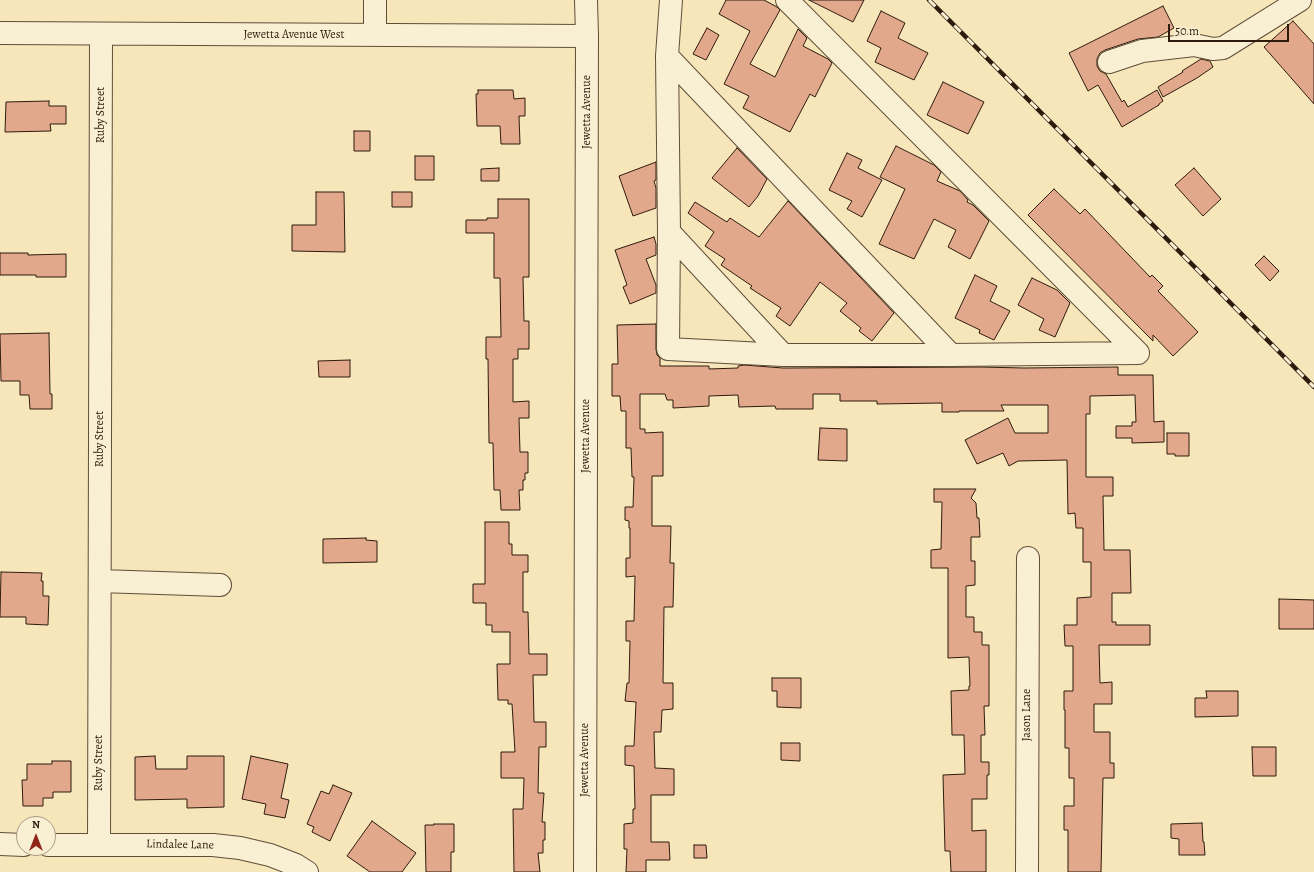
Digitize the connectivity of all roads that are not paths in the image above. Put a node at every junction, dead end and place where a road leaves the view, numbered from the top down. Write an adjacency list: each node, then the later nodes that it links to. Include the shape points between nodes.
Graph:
1 (375, 0): 8 (street)
2 (586, 0): 9 (street, Jewetta Avenue)
3 (671, 0): 10 (street)
4 (787, 0): 14 (street, via 1138,354)
5 (1300, 0): 11 (street, via 1223,48 1213,49 1194,45 1157,49)
6 (0, 33): 7 (street, Jewetta Avenue West)
7 (101, 34): 8 (street, Jewetta Avenue West); 16 (street, Ruby Street)
8 (375, 35): 9 (street, Jewetta Avenue West)
9 (587, 36): 23 (street, Jewetta Avenue)
10 (667, 56): 12 (street); 14 (street)
11 (1109, 62)
12 (669, 232): 13 (street); 13 (street, via 668,350)
13 (783, 355): 14 (street)
14 (952, 355)
15 (1028, 558): 24 (street, Jason Lane)
16 (100, 581): 17 (street); 21 (street, Ruby Street)
17 (220, 585)
18 (0, 844): 19 (street)
19 (16, 845)
20 (56, 845): 21 (street, Lindalee Lane)
21 (99, 845): 22 (street, Lindalee Lane, via 212,845 240,848 270,855)
22 (307, 872)
23 (585, 872)
24 (1027, 872)

